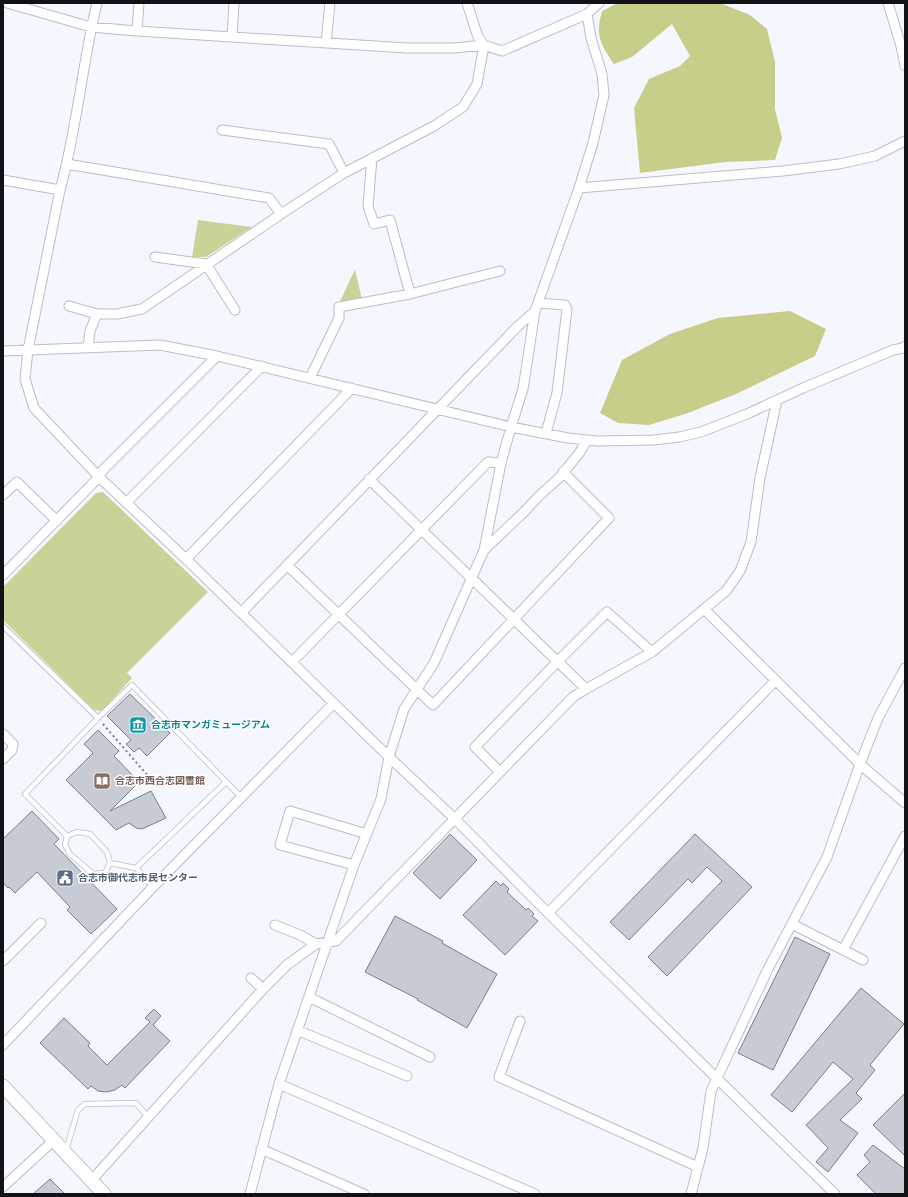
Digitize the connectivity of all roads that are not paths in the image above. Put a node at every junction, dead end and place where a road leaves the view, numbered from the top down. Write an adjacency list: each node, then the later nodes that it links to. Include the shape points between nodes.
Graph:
1 (7, 3): 10 (street)
2 (97, 3): 10 (street)
3 (139, 3): 11 (street)
4 (234, 3): 12 (street)
5 (330, 3): 13 (street)
6 (467, 3): 14 (street, via 478,37)
7 (599, 3): 9 (street)
8 (888, 3): 15 (street)
9 (587, 14): 14 (street, via 502,51); 22 (street, via 602,74 604,95)
10 (92, 27): 11 (street); 19 (street)
11 (137, 31): 12 (street)
12 (232, 37): 13 (street)
13 (326, 44): 14 (street, via 407,48)
14 (484, 46): 18 (street, via 477,84 463,107 434,126)
15 (905, 66)
16 (222, 130): 20 (street, via 329,144)
17 (905, 141): 22 (street, via 875,156 839,164)
18 (372, 158): 20 (street); 28 (street, via 368,206 374,224 390,220)
19 (67, 164): 23 (street); 24 (street, via 269,198)
20 (344, 173): 24 (street)
21 (3, 180): 23 (street)
22 (579, 188): 30 (street)
23 (60, 190): 35 (street)
24 (280, 214): 26 (street)
25 (155, 257): 26 (street)
26 (206, 264): 31 (street); 32 (street, via 142,309 117,314)
27 (500, 271): 28 (street)
28 (410, 294): 39 (street, via 339,307 339,318)
29 (69, 306): 32 (street)
30 (537, 307): 42 (street); 43 (street, via 523,389); 44 (street, via 565,305 567,309 557,393)
31 (235, 310)
32 (97, 314): 34 (street, via 90,331)
33 (905, 346): 41 (street)
34 (88, 347): 35 (street); 37 (street, via 160,345)
35 (28, 350): 36 (street); 48 (street, via 25,379 34,408)
36 (3, 351)
37 (217, 356): 38 (street); 48 (street, via 101,472)
38 (262, 366): 39 (street); 51 (street)
39 (310, 378): 40 (street)
40 (352, 388): 42 (street); 55 (street)
41 (777, 400): 45 (street, via 701,432 679,437 654,440); 59 (street, via 760,478 751,542 740,571 730,586)
42 (438, 409): 43 (street); 49 (street)
43 (510, 427): 44 (street); 46 (street)
44 (546, 434): 45 (street)
45 (587, 440): 47 (street)
46 (501, 463): 53 (street, via 488,462); 54 (street)
47 (564, 472): 54 (street); 62 (street, via 609,518)
48 (99, 477): 51 (street); 52 (street)
49 (369, 479): 53 (street); 56 (street)
50 (3, 495): 52 (street, via 17,482)
51 (126, 503): 55 (street)
52 (56, 521): 57 (street)
53 (422, 529): 58 (street); 61 (street)
54 (484, 550): 58 (street)
55 (186, 559): 60 (street)
56 (287, 565): 60 (street); 61 (street)
57 (3, 575)
58 (472, 577): 62 (street); 69 (street, via 434,663)
59 (704, 610): 64 (street); 68 (street)
60 (241, 613): 66 (street)
61 (339, 614): 66 (street); 69 (street)
62 (514, 619): 65 (street); 69 (street, via 433,705)
63 (3, 626): 72 (lane)
64 (652, 652): 65 (street, via 607,612); 70 (street)
65 (558, 661): 70 (street); 77 (street, via 475,747)
66 (292, 662): 71 (street)
67 (905, 668): 76 (street, via 878,718)
68 (776, 680): 76 (street); 89 (street)
69 (416, 689): 74 (street, via 404,709)
70 (586, 689): 77 (street, via 573,697)
71 (334, 704): 74 (street); 79 (street)
72 (98, 718): 78 (lane, via 132,685); 83 (lane, via 25,794)
73 (3, 734): 75 (street, via 13,744 12,750)
74 (389, 757): 81 (street); 82 (street, via 381,800)
75 (3, 759)
76 (860, 764): 80 (street); 92 (street, via 827,857)
77 (500, 772): 81 (street)
78 (226, 782): 79 (lane); 87 (lane)
79 (241, 797): 88 (street)
80 (905, 803)
81 (455, 818): 89 (street); 93 (street, via 336,941)
82 (367, 834): 86 (street); 86 (street, via 290,811 280,845)
83 (68, 836): 85 (lane, via 77,832 90,834 107,852); 85 (lane, via 65,845 70,854 93,874 105,873)
84 (905, 836): 95 (street)
85 (110, 863): 87 (lane)
86 (354, 866): 93 (street)
87 (136, 868): 88 (lane)
88 (153, 887): 103 (street)
89 (548, 913): 106 (street)
90 (41, 923): 97 (street)
91 (274, 924): 94 (street)
92 (792, 924): 95 (street); 106 (street)
93 (328, 942): 94 (street); 100 (street)
94 (316, 944): 99 (street, via 288,964)
95 (843, 950): 96 (street)
96 (863, 960)
97 (3, 961)
98 (251, 978): 99 (street)
99 (263, 989): 109 (street)
100 (309, 996): 102 (street); 104 (street)
101 (520, 1021): 113 (street, via 499,1077)
102 (298, 1030): 105 (street); 107 (street)
103 (3, 1045)
104 (430, 1057)
105 (407, 1076)
106 (717, 1078): 113 (street, via 711,1091); 121 (street)
107 (279, 1084): 111 (street); 119 (street)
108 (3, 1086): 110 (street)
109 (148, 1117): 112 (lane, via 136,1103 85,1104 78,1110); 114 (street)
110 (53, 1141): 112 (street); 115 (street)
111 (262, 1149): 117 (street); 118 (street)
112 (65, 1153): 114 (street)
113 (698, 1167): 120 (street)
114 (91, 1181): 116 (street)
115 (3, 1187)
116 (104, 1194)
117 (250, 1194)
118 (364, 1194)
119 (535, 1194)
120 (691, 1194)
121 (835, 1194)

